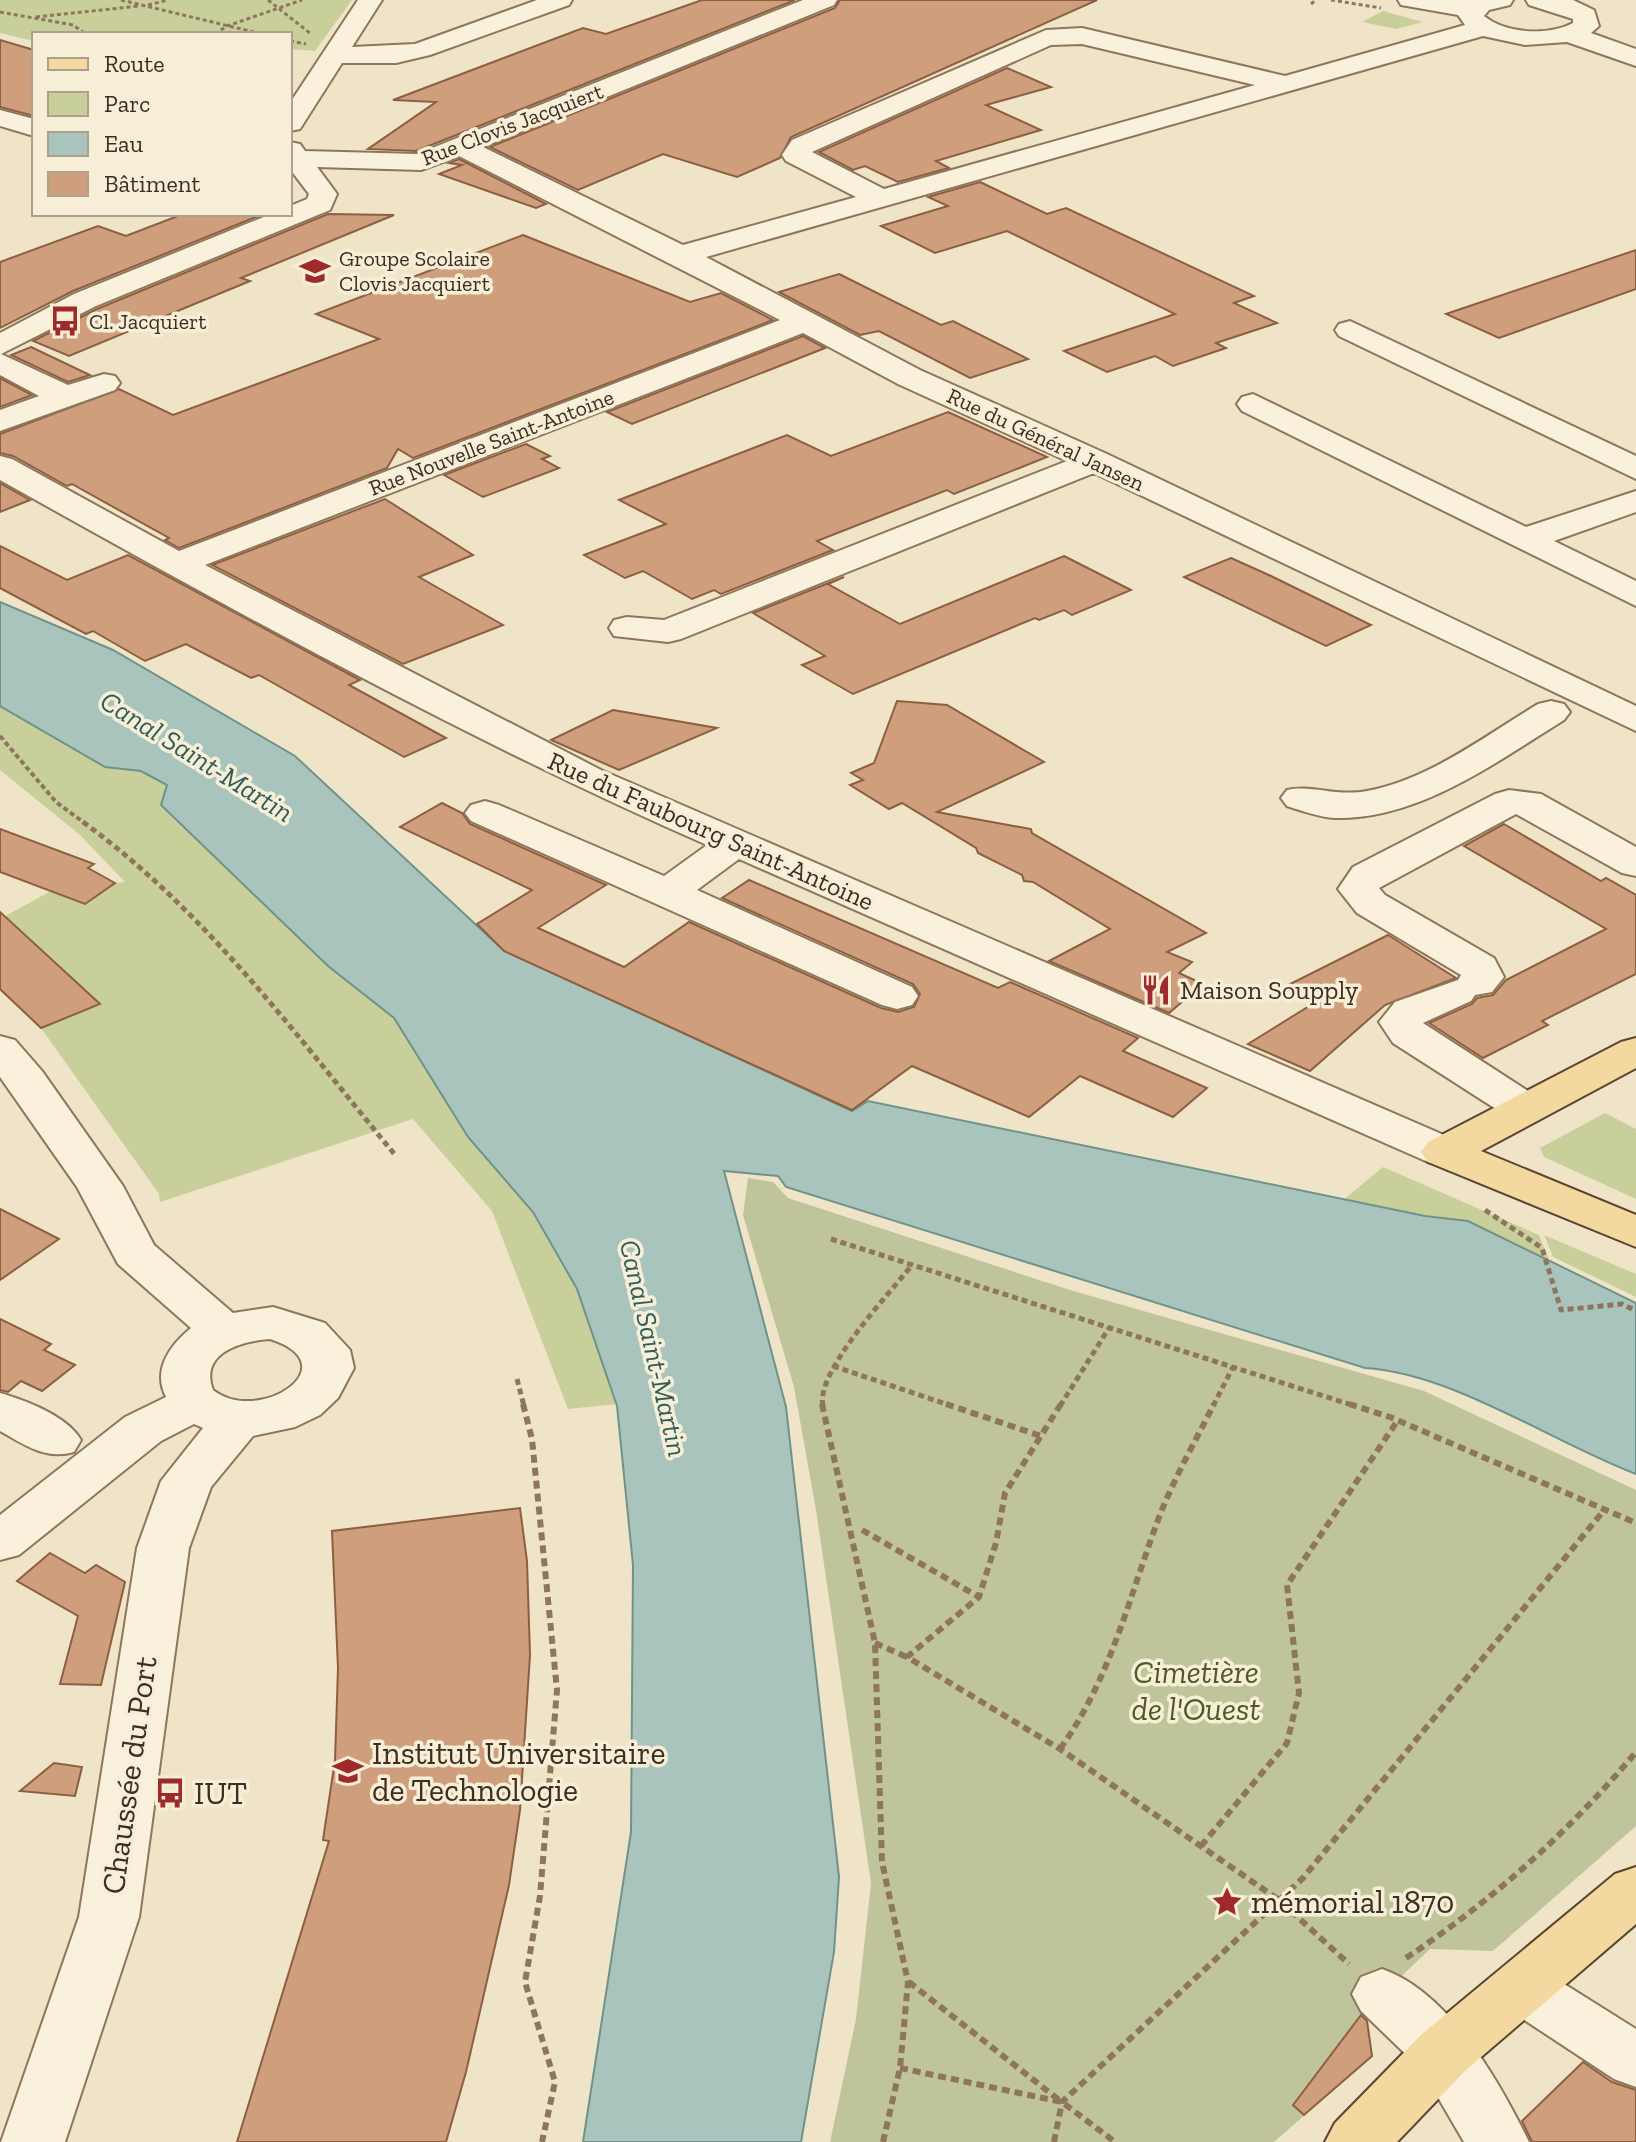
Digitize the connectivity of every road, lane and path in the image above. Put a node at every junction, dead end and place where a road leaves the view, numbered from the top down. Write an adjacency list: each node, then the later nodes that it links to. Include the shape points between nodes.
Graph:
1 (121, 0): 14 (path)
2 (168, 0): 14 (path)
3 (268, 0): 15 (path)
4 (302, 0): 15 (path)
5 (370, 0): 25 (street)
6 (560, 0): 25 (street, via 421,50 396,55)
7 (825, 0): 31 (street, Rue Clovis Jacquiert)
8 (1316, 0): 13 (path)
9 (1410, 0): 18 (street)
10 (1501, 0): 18 (street)
11 (1538, 0): 12 (street)
12 (1577, 3): 23 (street, via 1587,21)
13 (1311, 4)
14 (144, 6): 17 (path); 19 (path)
15 (278, 8): 19 (path); 25 (path)
16 (0, 12): 17 (path)
17 (36, 17): 20 (path)
18 (1478, 19): 23 (street, via 1536,37); 27 (street)
19 (227, 26): 21 (path); 22 (path)
20 (83, 32)
21 (218, 32)
22 (253, 32)
23 (1570, 34): 26 (street)
24 (292, 41): 25 (path)
25 (338, 50): 28 (street)
26 (1636, 58)
27 (1285, 84): 33 (street); 33 (street, via 1082,36 1046,38 802,146 796,155)
28 (293, 115)
29 (0, 118): 30 (street)
30 (32, 127)
31 (462, 147): 32 (street, Rue Clovis Jacquiert, via 401,164); 34 (street, Rue du Général Jansen)
32 (294, 155): 37 (street, Rue Clovis Jacquiert, via 323,194 320,204 85,300)
33 (880, 198): 34 (street)
34 (680, 255): 35 (street, Rue du Général Jansen)
35 (806, 321): 43 (street, Rue du Général Jansen, via 909,377); 48 (street, Rue Nouvelle Saint-Antoine)
36 (1350, 330): 45 (street)
37 (0, 345)
38 (0, 363): 40 (street)
39 (104, 383): 40 (street)
40 (66, 397): 42 (street)
41 (1253, 404): 47 (street)
42 (0, 421)
43 (1095, 461): 50 (street, via 668,631); 52 (street, Rue du Général Jansen)
44 (0, 466): 48 (street, Rue du Faubourg Saint-Antoine)
45 (1636, 469)
46 (1636, 501): 47 (street)
47 (1525, 539): 49 (street)
48 (176, 564): 56 (street, Rue du Faubourg Saint-Antoine, via 587,778)
49 (1636, 595)
50 (627, 628)
51 (1551, 712): 54 (street, via 1417,787 1335,806)
52 (1636, 720)
53 (0, 736): 64 (path, via 56,802 134,859 187,912)
54 (1301, 798)
55 (485, 813): 58 (street)
56 (735, 843): 58 (street); 63 (street, Rue du Faubourg Saint-Antoine)
57 (1636, 864): 62 (street, via 1527,802 1509,802 1367,876 1358,889 1371,904 1479,967 1483,977 1410,1011 1401,1022 1408,1034)
58 (668, 892): 59 (street)
59 (897, 996)
60 (1636, 1051): 62 (main road)
61 (8, 1071): 71 (street, via 100,1186 135,1253)
62 (1526, 1109): 63 (main road)
63 (1444, 1152): 65 (main road)
64 (396, 1156)
65 (1636, 1232)
66 (831, 1239): 68 (path)
67 (1542, 1248): 69 (path, via 1561,1310 1622,1304)
68 (912, 1265): 70 (path); 72 (path)
69 (1636, 1311)
70 (1109, 1328): 73 (path); 78 (path)
71 (224, 1331): 76 (street, via 193,1352 183,1378 186,1392); 76 (street, via 248,1324 297,1328 316,1337 328,1351 331,1367 318,1391 290,1411 265,1418)
72 (833, 1366): 78 (path); 85 (path, via 821,1399)
73 (1233, 1367): 77 (path); 87 (path, via 1161,1514 1118,1635 1076,1730)
74 (517, 1379): 100 (path, via 532,1439 557,1690 540,1896 525,1982 555,2082)
75 (0, 1410): 79 (street)
76 (217, 1411): 83 (street, via 143,1429); 99 (street, Chaussée du Port, via 163,1548 109,1917)
77 (1398, 1420): 80 (path); 89 (path, via 1287,1585 1299,1693 1287,1743)
78 (1041, 1436): 84 (path, via 1005,1493)
79 (56, 1440)
80 (1605, 1509): 81 (path); 91 (path, via 1303,1878)
81 (1636, 1523)
82 (862, 1530): 84 (path)
83 (2, 1538)
84 (979, 1597): 86 (path)
85 (875, 1643): 86 (path); 92 (path, via 882,1862)
86 (907, 1657): 87 (path)
87 (1060, 1749): 89 (path)
88 (1636, 1752): 94 (path, via 1596,1802 1464,1921)
89 (1201, 1846): 91 (path)
90 (1636, 1890): 93 (main road)
91 (1279, 1900): 94 (path); 98 (path)
92 (908, 1982): 97 (path); 98 (path)
93 (1521, 1987): 95 (main road); 96 (street)
94 (1375, 1988): 95 (street)
95 (1444, 2052): 104 (main road); 105 (street)
96 (1636, 2061)
97 (900, 2068): 98 (path); 101 (path)
98 (1062, 2102): 102 (path); 103 (path)
99 (33, 2142)
100 (542, 2142)
101 (883, 2142)
102 (1054, 2142)
103 (1115, 2142)
104 (1357, 2142)
105 (1497, 2142)

